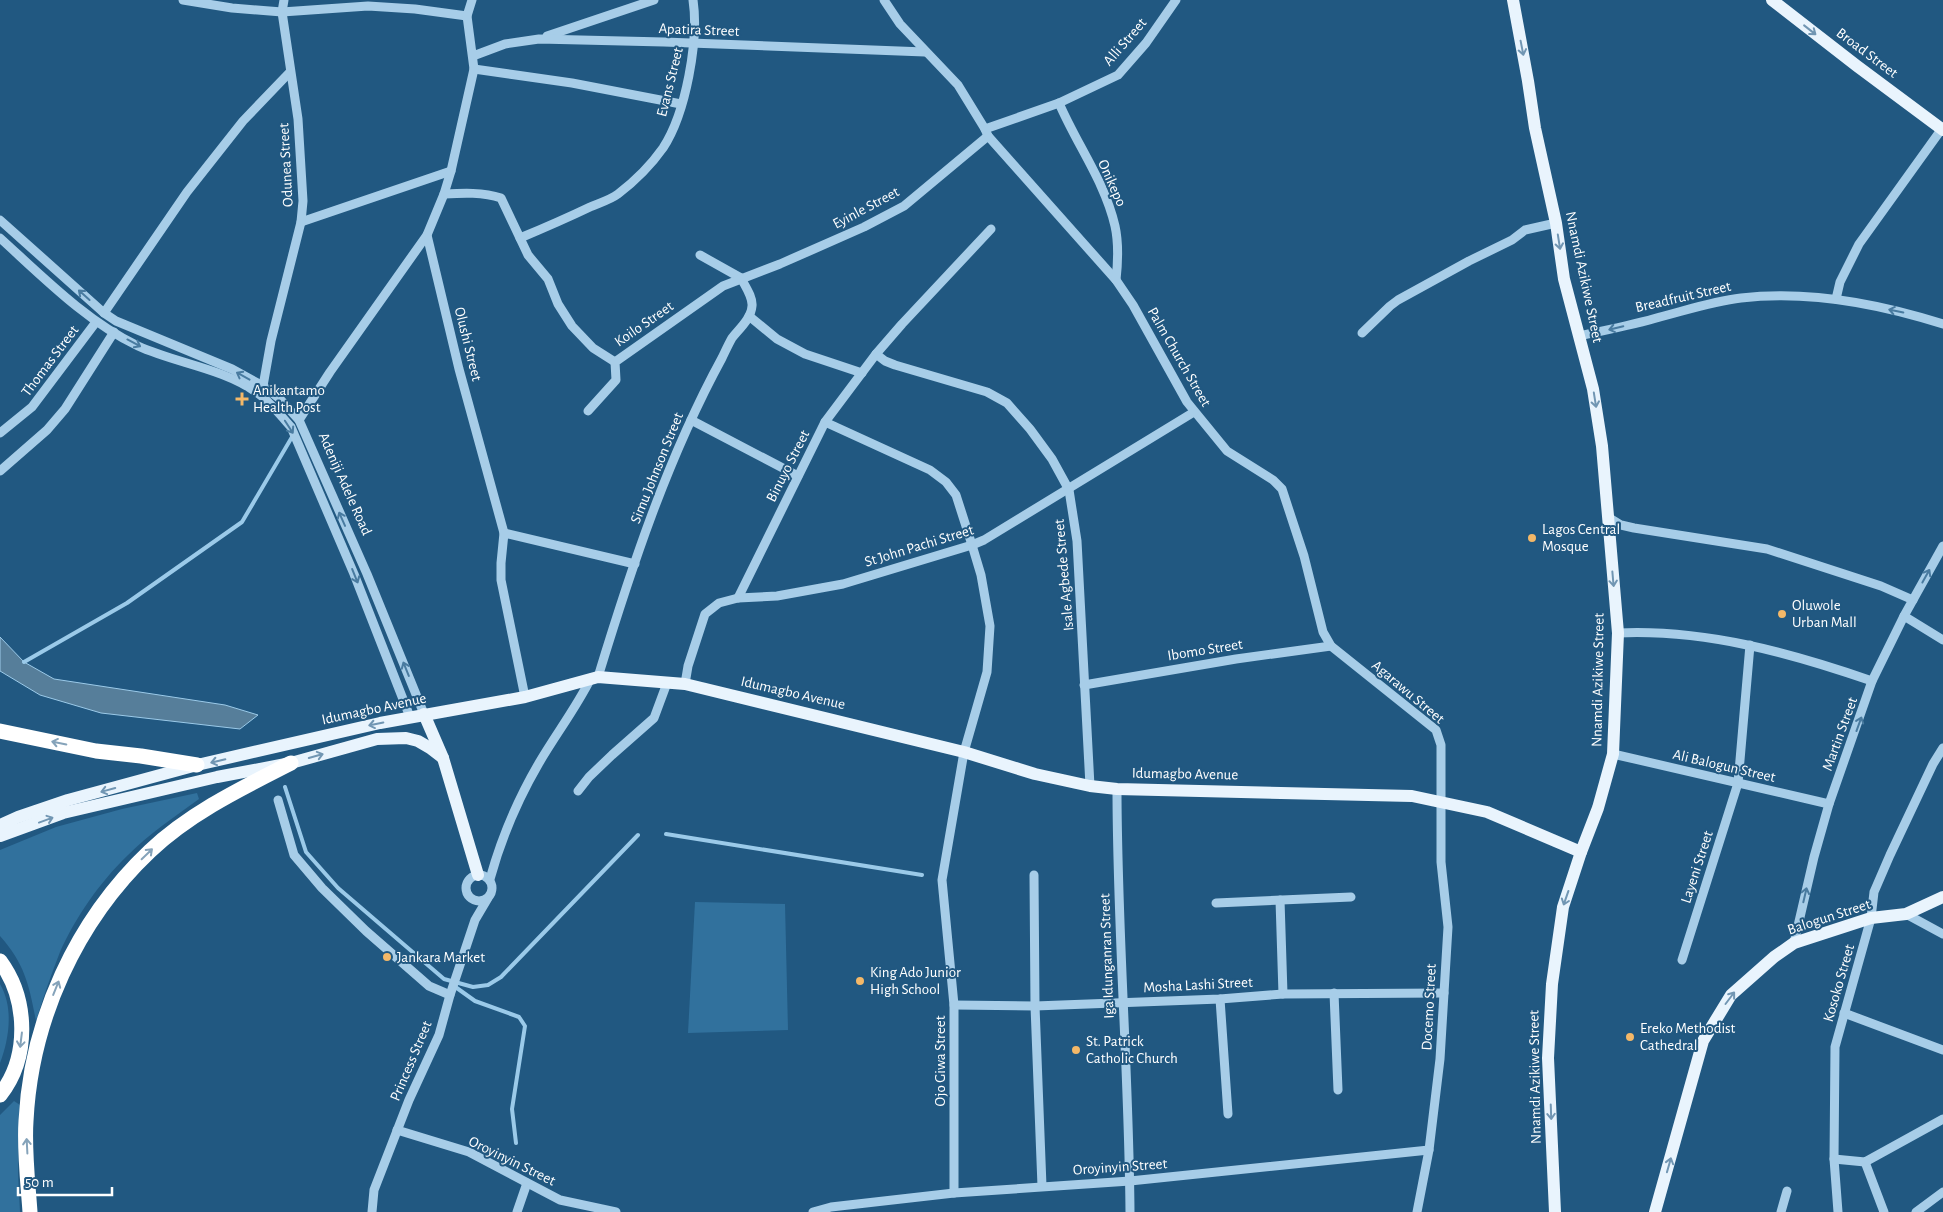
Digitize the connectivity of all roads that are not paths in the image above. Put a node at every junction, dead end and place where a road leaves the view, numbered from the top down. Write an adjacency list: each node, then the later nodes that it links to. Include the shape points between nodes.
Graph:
1 (183, 0): 10 (street)
2 (284, 0): 10 (street, Odunea Street)
3 (472, 0): 11 (street)
4 (654, 0): 12 (street)
5 (693, 0): 13 (street, Evans Street)
6 (884, 0): 14 (street, Palm Church Street)
7 (1176, 0): 18 (street, Alli Street, via 1146,43 1118,75)
8 (1513, 0): 26 (main road, Nnamdi Azikiwe Street, one-way to 26, via 1535,128)
9 (1772, 0): 20 (main road, Broad Street, one-way to 20)
10 (282, 12): 11 (street, via 368,6); 17 (street, Odunea Street)
11 (467, 16): 15 (street)
12 (539, 39): 13 (street, Apatira Street); 15 (street, Apatira Street, via 505,44)
13 (694, 44): 14 (street, Apatira Street); 19 (street, Evans Street)
14 (925, 52): 21 (street, Palm Church Street, via 958,86)
15 (474, 56): 16 (street)
16 (474, 69): 19 (street); 22 (street)
17 (290, 72): 25 (street, Odunea Street, via 298,119 303,201); 35 (street, via 243,121 187,192)
18 (1059, 103): 21 (street, Alli Street); 33 (street, Onikepo, via 1105,196 1115,227 1118,252)
19 (682, 104): 30 (street, Evans Street, via 663,147 644,171 616,196)
20 (1942, 129): 34 (street, via 1859,244 1840,282)
21 (986, 132): 32 (street, Eyinle Street, via 904,206 864,227); 33 (street, Palm Church Street)
22 (451, 171): 23 (street); 25 (street)
23 (444, 194): 28 (street); 30 (street, via 466,193 501,198)
24 (0, 220): 35 (street, Adeniji Adele Road, one-way to 24)
25 (301, 222): 45 (street, Odunea Street)
26 (1556, 223): 40 (street, via 1524,230 1512,240 1398,300); 41 (main road, Nnamdi Azikiwe Street, one-way to 41, via 1564,279)
27 (991, 229): 42 (street, Binuyo Street)
28 (427, 235): 48 (street); 56 (street, Olushi Street, via 459,369)
29 (0, 238): 37 (street, Adeniji Adele Road)
30 (520, 238): 43 (street, via 528,255 548,279 572,326 593,348)
31 (700, 255): 32 (street)
32 (741, 278): 36 (street, via 750,296); 43 (street, Koilo Street, via 723,286)
33 (1116, 280): 47 (street, Palm Church Street)
34 (1836, 299): 38 (street, Breadfruit Street, one-way to 34); 41 (street, Breadfruit Street, one-way to 41, via 1742,298)
35 (104, 313): 45 (street, Adeniji Adele Road, one-way to 35)
36 (749, 316): 44 (street, via 777,339 805,354); 49 (street, Simu Johnson Street, via 732,338)
37 (96, 322): 39 (street, Adeniji Adele Road); 51 (street, Thomas Street, via 32,408)
38 (1943, 324)
39 (114, 332): 52 (street, via 65,409 47,430); 74 (street, Adeniji Adele Road, one-way to 74, via 139,346 224,376 256,391 290,427 354,574)
40 (1362, 333)
41 (1579, 336): 55 (main road, Nnamdi Azikiwe Street, one-way to 55, via 1593,389)
42 (876, 354): 44 (street, Binuyo Street); 54 (street, Isale Agbede Street, via 895,365 987,392 1007,404 1052,459)
43 (615, 362): 46 (street, Koilo Street, via 616,380)
44 (862, 373): 50 (street, Binuyo Street)
45 (263, 386): 48 (street, Adeniji Adele Road)
46 (588, 411)
47 (1194, 412): 54 (street, St John Pachi Street); 66 (street, Palm Church Street, via 1227,451 1282,489 1304,556 1323,632)
48 (299, 420): 73 (street, Adeniji Adele Road, one-way to 48)
49 (691, 420): 53 (street); 59 (street, Simu Johnson Street)
50 (826, 422): 53 (street, Binuyo Street); 57 (street, Ojo Giwa Street, via 930,470 946,482 956,495)
51 (0, 433)
52 (0, 471)
53 (798, 476): 60 (street, Binuyo Street)
54 (1069, 490): 57 (street, St John Pachi Street); 71 (street, Isale Agbede Street, via 1078,541)
55 (1608, 517): 61 (street, via 1634,528 1767,549 1881,586); 63 (main road, Nnamdi Azikiwe Street, one-way to 63)
56 (504, 533): 59 (street); 72 (street, Olushi Street, via 501,580)
57 (972, 545): 60 (street, St John Pachi Street, via 843,584 777,596); 77 (street, Ojo Giwa Street, via 990,626 987,672)
58 (1943, 546): 61 (street, Martin Street, one-way to 58)
59 (635, 564): 67 (street, Simu Johnson Street)
60 (738, 598): 70 (street, St John Pachi Street, via 719,603 705,614)
61 (1913, 600): 62 (street, Martin Street)
62 (1904, 616): 64 (street); 68 (street, Martin Street)
63 (1618, 633): 65 (street, via 1651,632); 78 (main road, Nnamdi Azikiwe Street)
64 (1943, 640)
65 (1750, 645): 68 (street); 82 (street, Layeni Street)
66 (1331, 646): 71 (street, Ibomo Street); 87 (street, Agarawu Street, via 1436,730 1441,745)
67 (594, 678): 69 (main road, Idumagbo Avenue); 72 (main road, Idumagbo Avenue); 93 (street, via 539,762)
68 (1872, 681): 88 (street, Martin Street, one-way to 68)
69 (667, 683): 70 (main road, Idumagbo Avenue); 85 (street, via 654,718)
70 (685, 684): 77 (main road, Idumagbo Avenue)
71 (1084, 685): 83 (street, Isale Agbede Street)
72 (525, 697): 73 (main road, Idumagbo Avenue)
73 (424, 714): 74 (main road, Idumagbo Avenue); 79 (main road, Adeniji Adele Road)
74 (410, 717): 81 (main road, Idumagbo Avenue, one-way to 81)
75 (0, 730): 81 (highway, one-way to 75, via 96,751)
76 (1943, 748): 101 (street, Kosoko Street, via 1881,875 1874,892)
77 (964, 752): 83 (main road, Idumagbo Avenue, via 1035,774); 113 (street, Ojo Giwa Street, via 942,880)
78 (1613, 754): 82 (street, Ali Balogun Street); 91 (main road, Nnamdi Azikiwe Street, via 1598,808)
79 (444, 758): 80 (main road, Idumagbo Avenue, one-way to 79, via 394,738 418,742); 93 (main road, Adeniji Adele Road)
80 (291, 763): 90 (main road, Idumagbo Avenue, one-way to 80, via 63,813); 131 (highway, one-way to 80, via 25,1123 30,1079 46,1014 81,937 102,905 150,850 224,796)
81 (197, 765): 89 (main road, Idumagbo Avenue, one-way to 89, via 68,800)
82 (1738, 783): 88 (street, Ali Balogun Street); 105 (street, Layeni Street)
83 (1090, 786): 84 (main road, Idumagbo Avenue)
84 (1118, 789): 87 (main road, Idumagbo Avenue, via 1412,796); 112 (street, Iga Idunganran Street, via 1117,866)
85 (578, 791)
86 (278, 800): 110 (street, via 294,855 322,888 429,986)
87 (1442, 802): 91 (main road, Idumagbo Avenue, via 1487,812); 108 (street, Docemo Street, via 1440,862 1448,927)
88 (1829, 804): 104 (street, Martin Street, one-way to 88)
89 (0, 825)
90 (0, 836)
91 (1581, 852): 138 (main road, Nnamdi Azikiwe Street, one-way to 138, via 1563,907 1552,984 1548,1058)
92 (1034, 875): 114 (street)
93 (484, 877): 94 (street, via 468,880); 97 (street, via 493,885)
94 (469, 897): 97 (street, via 482,901); 102 (street)
95 (1351, 897): 98 (street)
96 (1943, 897): 100 (main road, Balogun Street)
97 (488, 898): 102 (street, Princess Street)
98 (1280, 900): 99 (street); 109 (street)
99 (1216, 903)
100 (1906, 914): 101 (main road, Balogun Street); 103 (street)
101 (1871, 918): 104 (main road, Balogun Street); 115 (street, Kosoko Street)
102 (475, 920): 110 (street, Princess Street)
103 (1943, 934)
104 (1794, 943): 139 (main road, Balogun Street, one-way to 104, via 1703,1041 1731,995)
105 (1682, 960)
106 (0, 961): 118 (highway, one-way to 118, via 14,984 21,1010 22,1034 18,1057)
107 (1334, 993): 108 (street, Mosha Lashi Street); 109 (street, Mosha Lashi Street); 117 (street)
108 (1444, 993): 122 (street, Docemo Street)
109 (1283, 994): 111 (street, Mosha Lashi Street)
110 (450, 995): 121 (street, Princess Street, via 439,1035)
111 (1220, 999): 112 (street, Mosha Lashi Street); 119 (street)
112 (1124, 1003): 114 (street, Mosha Lashi Street); 125 (street, Iga Idunganran Street)
113 (954, 1005): 114 (street, Mosha Lashi Street); 130 (street, Ojo Giwa Street)
114 (1034, 1006): 127 (street)
115 (1844, 1013): 116 (street); 123 (street, Kosoko Street, via 1836,1047)
116 (1943, 1050)
117 (1338, 1090)
118 (0, 1095)
119 (1228, 1114)
120 (1943, 1119): 124 (street)
121 (397, 1130): 126 (street, Oroyinyin Street, via 469,1152); 132 (street, Princess Street, via 374,1190)
122 (1429, 1150): 125 (street, Oroyinyin Street); 137 (street, Docemo Street)
123 (1834, 1159): 124 (street); 141 (street, Kosoko Street)
124 (1865, 1162): 142 (street)
125 (1130, 1181): 127 (street, Oroyinyin Street); 136 (street, Iga Idunganran Street)
126 (527, 1183): 133 (street); 134 (street, Oroyinyin Street, via 560,1200)
127 (1042, 1186): 130 (street, Oroyinyin Street)
128 (1787, 1191): 140 (street)
129 (1943, 1192): 143 (street)
130 (954, 1193): 135 (street, Oroyinyin Street, via 831,1207)
131 (30, 1212)
132 (372, 1212)
133 (517, 1212)
134 (616, 1212)
135 (814, 1212)
136 (1130, 1212)
137 (1417, 1212)
138 (1555, 1212)
139 (1655, 1212)
140 (1781, 1212)
141 (1838, 1212)
142 (1884, 1212)
143 (1916, 1212)

